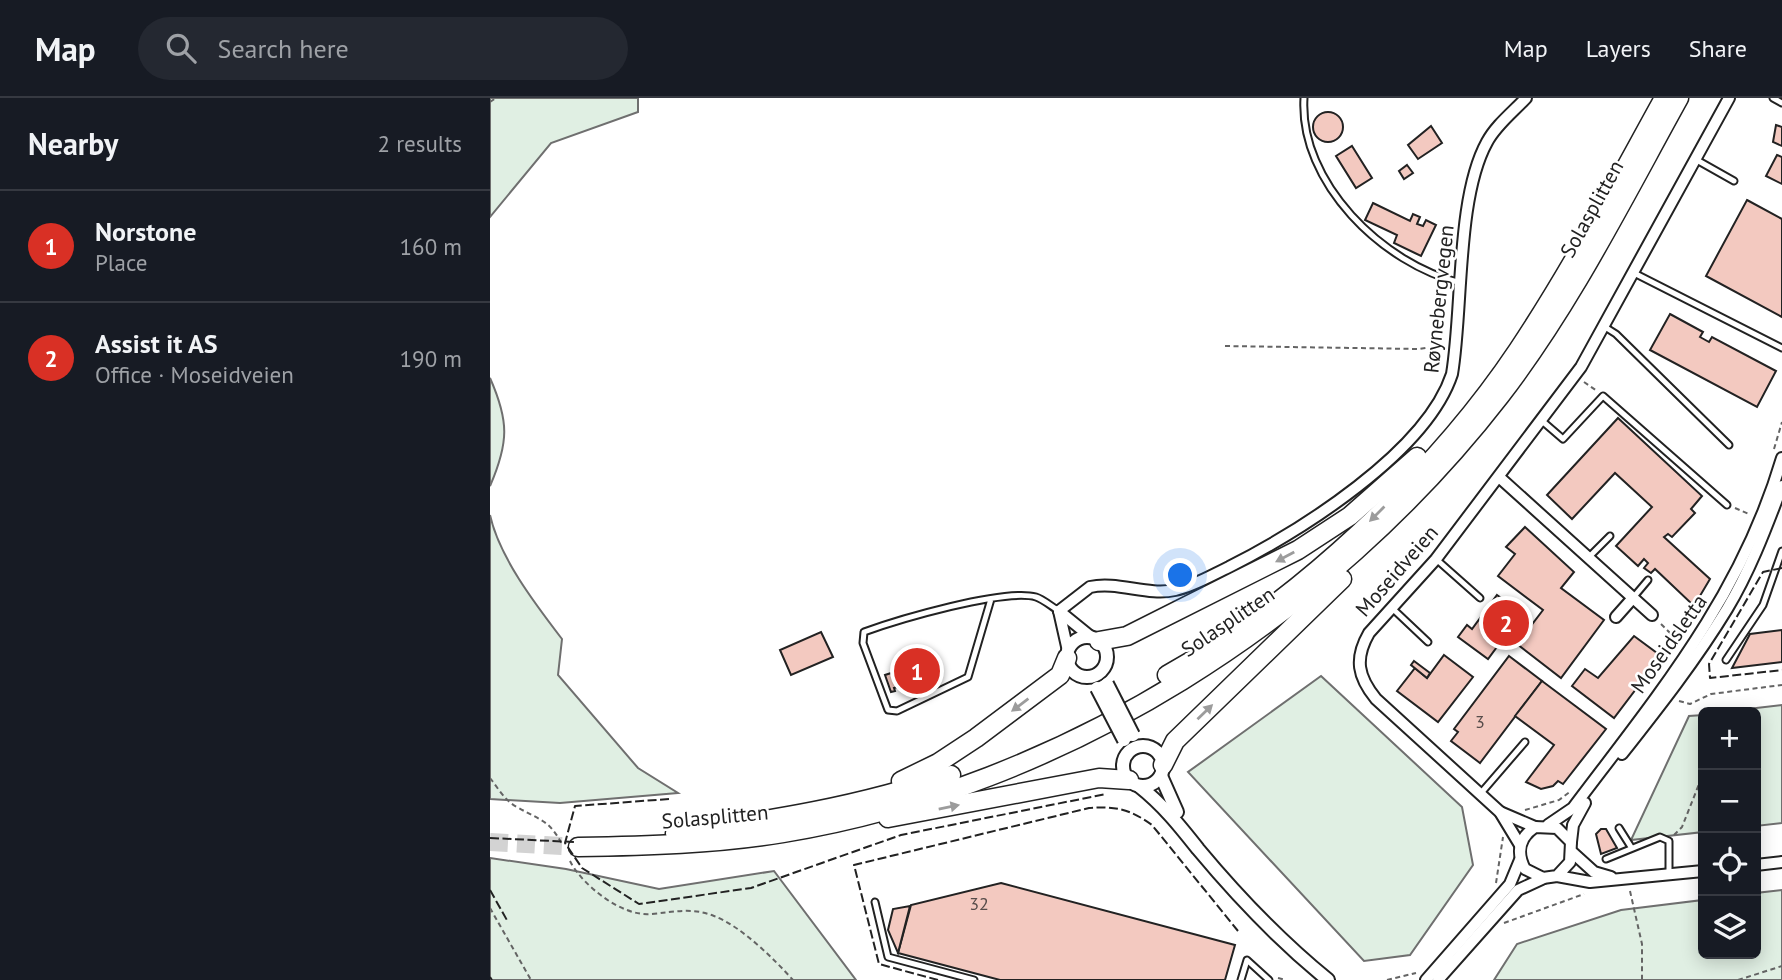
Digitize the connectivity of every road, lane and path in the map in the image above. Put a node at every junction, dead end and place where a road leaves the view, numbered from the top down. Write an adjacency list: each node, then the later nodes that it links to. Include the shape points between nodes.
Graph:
1 (496, 98): 8 (path)
2 (1304, 98): 13 (lane, via 1310,149 1363,230 1390,251)
3 (1526, 98): 13 (street, Røynebergvegen, via 1482,152 1469,208)
4 (1664, 98): 19 (highway, Solasplitten, via 1550,299)
5 (1679, 98): 27 (highway, Solasplitten, via 1526,361)
6 (1728, 98): 10 (street, Moseidveien)
7 (1773, 98): 9 (lane)
8 (490, 102)
9 (1782, 103)
10 (1695, 159): 11 (lane); 12 (street, Moseidveien)
11 (1734, 181)
12 (1634, 272): 14 (street, Moseidveien); 17 (lane)
13 (1461, 283): 15 (street, Røynebergvegen)
14 (1605, 327): 21 (street, Moseidveien); 23 (lane)
15 (1456, 344): 16 (path, via 1419,349); 39 (street, Røynebergvegen, via 1452,374 1436,407 1376,470 1320,514 1266,548 1189,586 1158,592 1090,587)
16 (1224, 346)
17 (1782, 348)
18 (1580, 379): 20 (path)
19 (1489, 390): 42 (highway, one-way to 42, via 1327,532 1127,636); 64 (highway, Solasplitten, one-way to 64, via 1396,495 1343,546 1267,609 1172,673 1094,716 985,763)
20 (1603, 396): 21 (lane, via 1563,439); 28 (lane)
21 (1541, 420): 25 (street, Moseidveien)
22 (1782, 422): 24 (path)
23 (1729, 445)
24 (1777, 457): 65 (street, Moseidsletta, via 1747,551 1721,603 1573,808)
25 (1499, 477): 32 (street); 33 (street, Moseidveien)
26 (1782, 486): 71 (street, Moseidsletta, via 1728,607 1698,654 1579,810)
27 (1407, 504): 56 (highway, one-way to 27, via 1175,741 1374,546); 64 (highway, Solasplitten, via 1275,620 1107,722 1028,759 888,809)
28 (1727, 505): 29 (path)
29 (1753, 515)
30 (1610, 536): 32 (lane)
31 (1782, 551): 46 (lane, via 1763,605)
32 (1588, 558): 37 (street)
33 (1436, 559): 35 (lane); 38 (street, Moseidveien)
34 (1648, 580): 37 (lane)
35 (1480, 598)
36 (991, 599): 36 (lane, via 864,632 863,643 888,710 897,711 968,677); 39 (lane, via 1037,597)
37 (1632, 599): 40 (street); 41 (street)
38 (1392, 608): 43 (lane); 61 (street, Moseidveien, via 1360,648 1361,678 1376,699)
39 (1059, 611): 42 (street); 45 (street)
40 (1653, 615): 44 (path)
41 (1616, 617)
42 (1095, 639): 45 (street, via 1076,640); 47 (street, via 1107,653)
43 (1429, 642)
44 (1682, 645)
45 (1067, 654): 48 (street, via 1073,671); 64 (highway, one-way to 64, via 1059,675 938,763 881,790)
46 (1726, 660)
47 (1104, 667): 48 (street); 50 (street)
48 (1086, 677): 50 (street)
49 (1782, 685): 51 (path, via 1711,694 1690,704)
50 (1102, 686): 52 (street, bridge)
51 (1675, 698)
52 (1129, 738): 54 (street); 55 (street)
53 (1525, 742): 61 (lane)
54 (1141, 747): 55 (street); 56 (street, via 1158,752)
55 (1127, 755): 58 (street, via 1124,768)
56 (1162, 770): 58 (street, via 1152,784); 76 (street, via 1171,803)
57 (490, 778): 73 (path, via 516,807 540,816)
58 (1134, 783): 64 (highway, one-way to 58, via 852,825 1099,778); 76 (street, via 1167,807)
59 (1698, 787): 69 (path, via 1682,827)
60 (1572, 790): 63 (path, via 1559,800)
61 (1481, 793): 62 (street, Moseidveien)
62 (1500, 812): 66 (street); 70 (street)
63 (1521, 813)
64 (785, 825): 73 (highway, Solasplitten, via 671,845)
65 (1548, 825): 66 (street); 71 (street, via 1557,828)
66 (1535, 827): 70 (street)
67 (1619, 828): 72 (lane)
68 (1505, 830): 84 (path)
69 (1669, 841): 72 (lane, via 1660,837); 80 (lane)
70 (1520, 845): 75 (street)
71 (1572, 847): 81 (street, via 1565,870); 83 (street, via 1594,872)
72 (1631, 847): 74 (lane)
73 (572, 848): 92 (path, via 586,886 632,913 696,910 727,921)
74 (1606, 859)
75 (1520, 860): 82 (street, via 1525,869); 90 (street, via 1510,884)
76 (1210, 862): 97 (street, via 1267,926)
77 (1782, 862): 78 (street)
78 (1761, 864)
79 (1698, 871): 80 (street)
80 (1669, 874): 83 (street)
81 (1557, 876): 82 (street); 83 (street, via 1590,882)
82 (1543, 878): 99 (street, via 1518,890)
83 (1625, 880): 100 (path, via 1642,944)
84 (1496, 884)
85 (1588, 889): 88 (path, via 1578,899)
86 (875, 902): 93 (lane, via 888,957)
87 (490, 908): 91 (path)
88 (1497, 925)
89 (1782, 966): 101 (path)
90 (1423, 975): 98 (path)
91 (531, 980)
92 (793, 980)
93 (974, 980)
94 (1241, 980): 95 (lane, via 1247,960)
95 (1270, 980): 96 (path)
96 (1286, 980)
97 (1328, 980)
98 (1387, 980)
99 (1437, 980)
100 (1642, 980)
101 (1738, 980)

